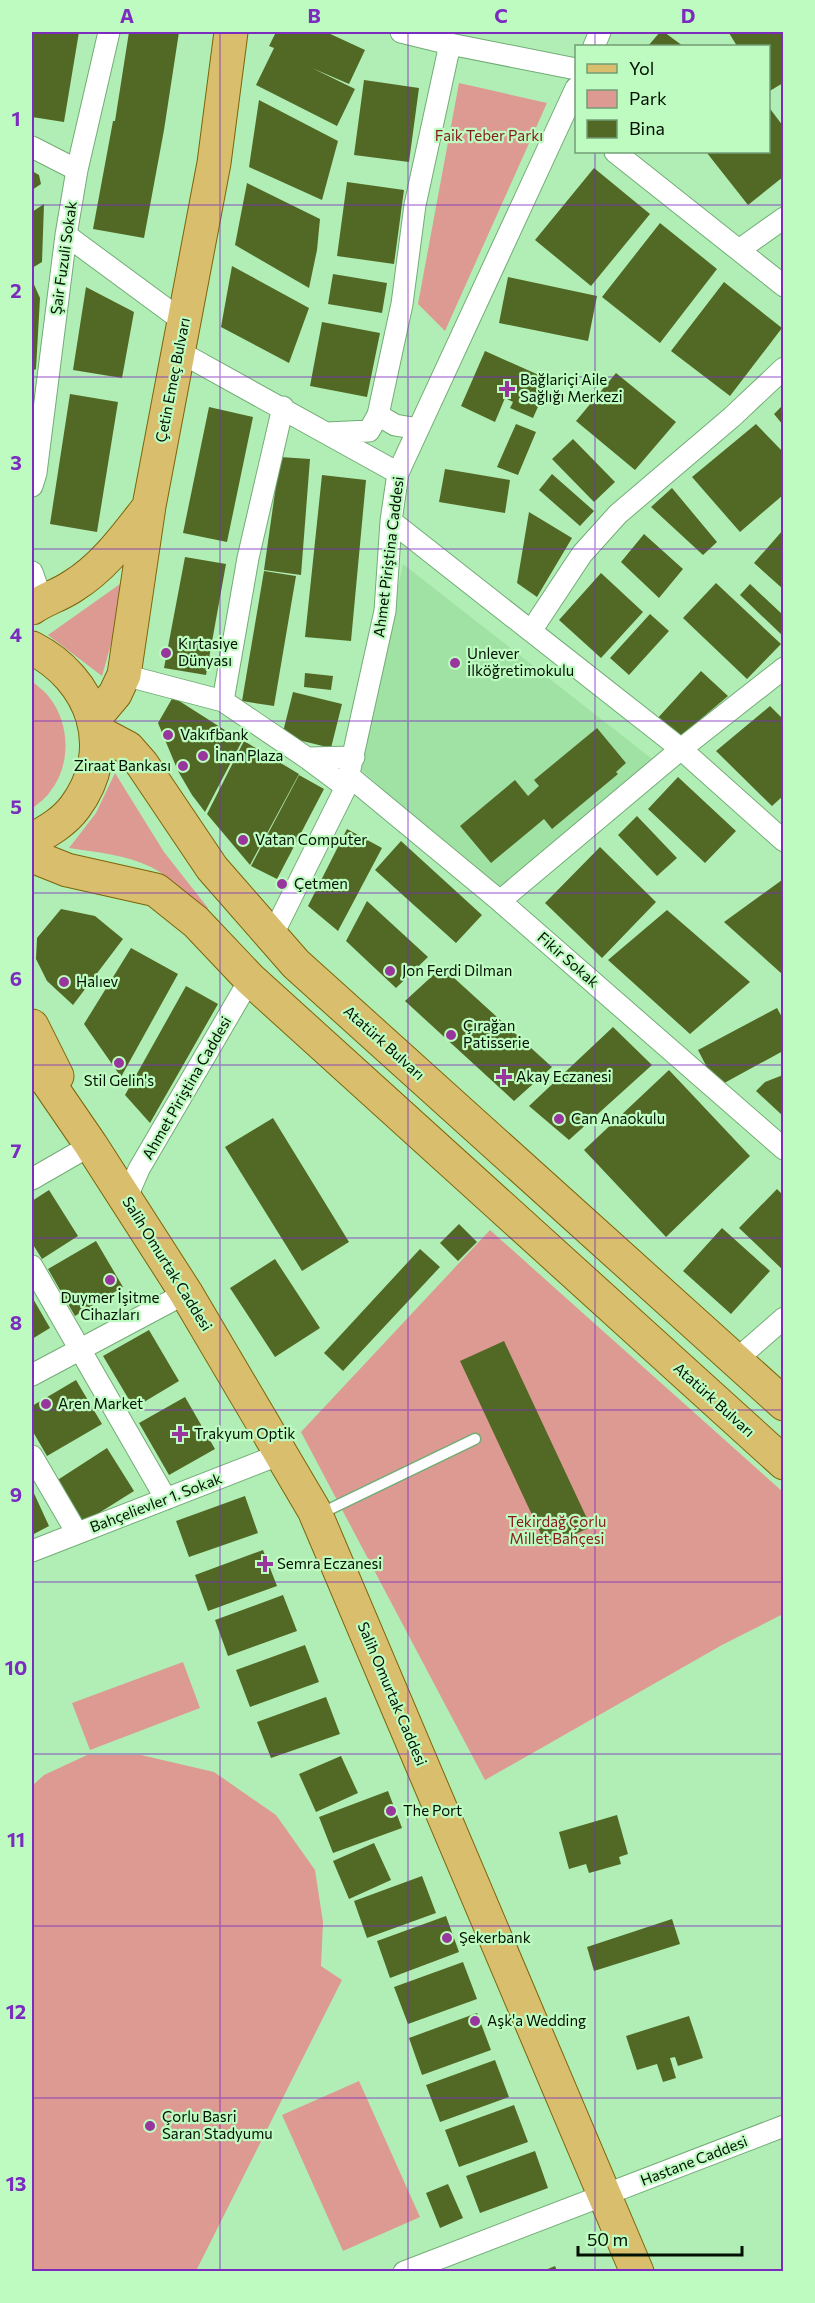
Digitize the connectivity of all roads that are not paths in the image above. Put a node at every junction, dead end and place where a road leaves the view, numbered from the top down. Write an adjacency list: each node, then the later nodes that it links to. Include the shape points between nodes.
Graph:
1 (109, 32): 10 (street, Şair Fuzuli Sokak)
2 (231, 32): 15 (main road, Çetin Emeç Bulvarı, via 214,163)
3 (411, 33): 4 (street)
4 (450, 44): 5 (street); 18 (street, via 415,205 402,304)
5 (575, 69)
6 (575, 94): 7 (street, Ahmet Piriştina Caddesi)
7 (571, 116): 19 (street, Ahmet Piriştina Caddesi)
8 (32, 147): 10 (street)
9 (616, 153): 13 (street)
10 (77, 170): 12 (street, Şair Fuzuli Sokak)
11 (783, 218): 13 (street)
12 (66, 235): 15 (street); 22 (street, Şair Fuzuli Sokak)
13 (739, 250): 14 (street)
14 (783, 286)
15 (181, 336): 17 (street); 23 (main road, Çetin Emeç Bulvarı)
16 (783, 368): 26 (street, via 618,514 582,554)
17 (283, 407): 20 (street); 30 (street, via 248,558)
18 (378, 414): 19 (street, via 395,424); 20 (street, via 369,431)
19 (418, 429): 21 (street, Ahmet Piriştina Caddesi)
20 (327, 433): 21 (street)
21 (398, 473): 24 (street, Ahmet Piriştina Caddesi)
22 (32, 486)
23 (149, 506): 25 (main road, via 101,564 73,587); 29 (main road, Çetin Emeç Bulvarı)
24 (391, 521): 26 (street); 34 (street, Ahmet Piriştina Caddesi, via 385,611)
25 (35, 594)
26 (531, 631): 32 (street)
27 (32, 648): 31 (main road, via 54,660 72,677 85,697)
28 (783, 668): 32 (street)
29 (124, 675): 30 (street, Fikir Sokak); 31 (main road, Çetin Emeç Bulvarı)
30 (223, 701): 33 (street, Fikir Sokak)
31 (95, 725): 35 (main road, via 96,758 80,800 56,827); 39 (main road, Atatürk Bulvarı, via 128,748 142,764 212,868)
32 (681, 749): 36 (street); 38 (street)
33 (307, 758): 34 (street, Fikir Sokak); 34 (street)
34 (350, 773): 38 (street, Fikir Sokak); 39 (street, Ahmet Piriştina Caddesi)
35 (32, 840)
36 (783, 841)
37 (32, 856): 40 (main road, Atatürk Bulvarı, via 67,870 156,890 196,922)
38 (500, 901): 44 (street, Fikir Sokak)
39 (272, 936): 51 (main road, Atatürk Bulvarı, via 296,964)
40 (250, 979): 46 (street, Ahmet Piriştina Caddesi, via 139,1169); 57 (main road, Atatürk Bulvarı)
41 (32, 1026): 43 (main road, Salih Omurtak Caddesi)
42 (32, 1059): 43 (main road, Salih Omurtak Caddesi)
43 (91, 1145): 45 (street); 46 (main road, Salih Omurtak Caddesi)
44 (783, 1149)
45 (32, 1179)
46 (126, 1199): 48 (main road, Salih Omurtak Caddesi)
47 (32, 1266): 50 (street)
48 (186, 1293): 50 (street); 55 (main road, Salih Omurtak Caddesi)
49 (783, 1318): 51 (street)
50 (79, 1349): 52 (street); 58 (street)
51 (736, 1360): 53 (main road, Atatürk Bulvarı)
52 (32, 1375)
53 (783, 1404)
54 (475, 1439): 59 (lane)
55 (281, 1454): 58 (street, Bahçelievler 1. Sokak); 63 (main road, Salih Omurtak Caddesi, via 314,1510)
56 (32, 1456): 60 (street)
57 (783, 1463)
58 (166, 1499): 60 (street, Bahçelievler 1. Sokak)
59 (330, 1509)
60 (77, 1533): 61 (street, Bahçelievler 1. Sokak)
61 (32, 1551)
62 (783, 2126): 63 (street, Hastane Caddesi)
63 (604, 2195): 64 (street, Hastane Caddesi); 65 (main road, Salih Omurtak Caddesi)
64 (404, 2271)
65 (637, 2271)

